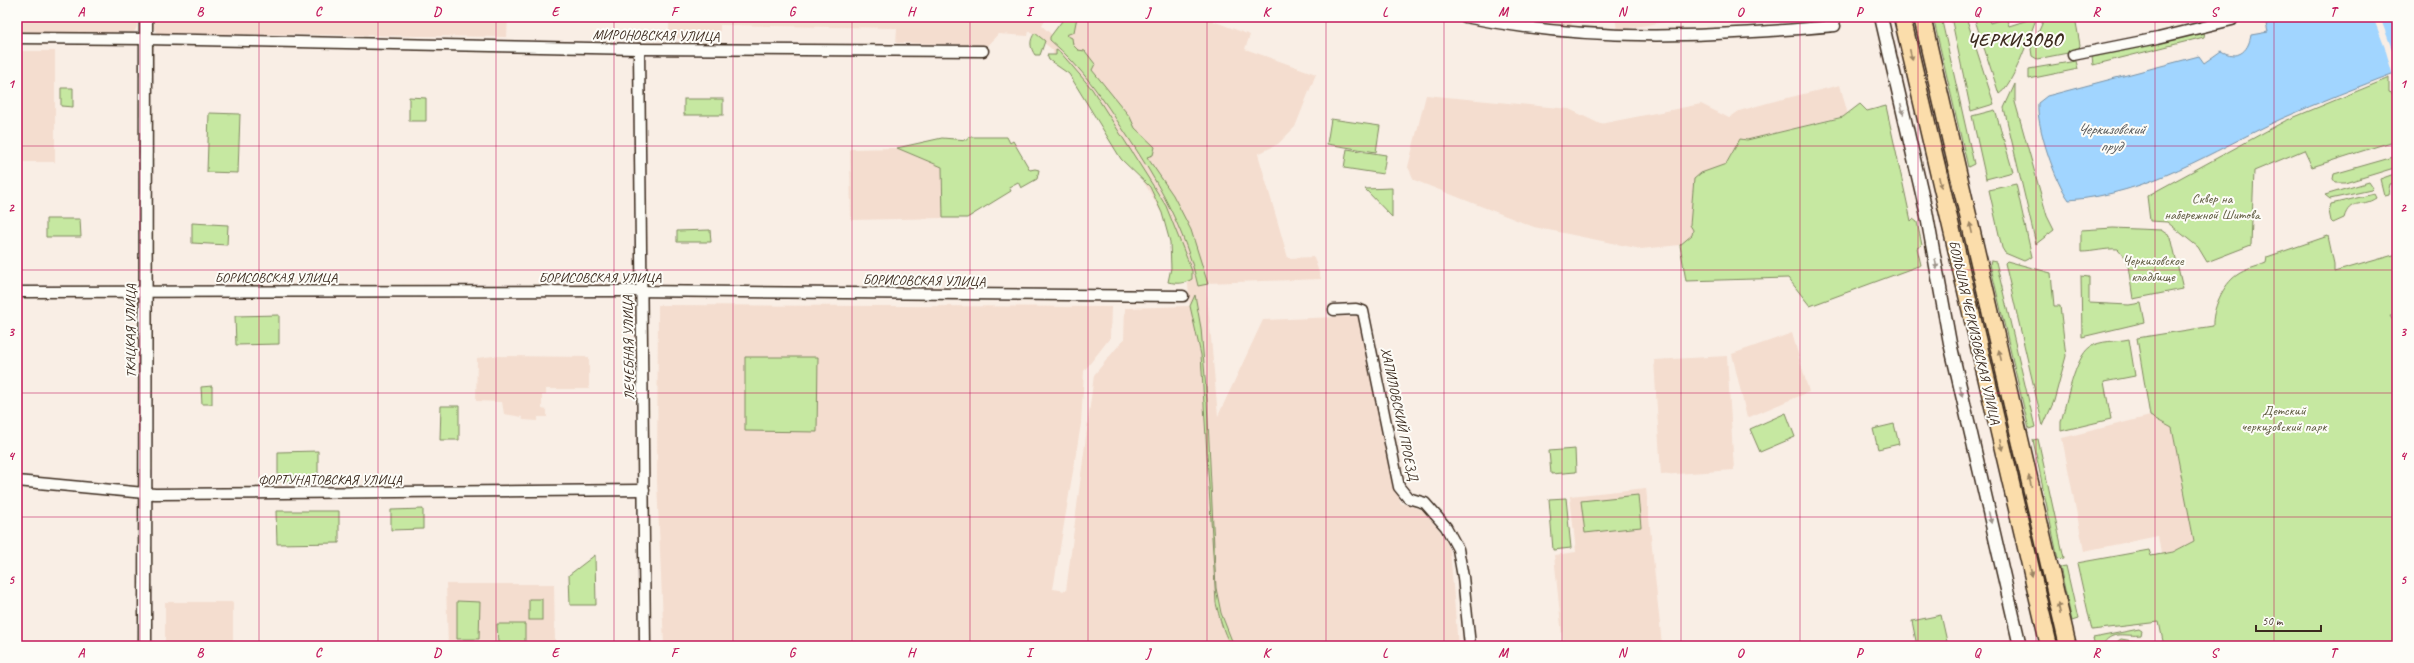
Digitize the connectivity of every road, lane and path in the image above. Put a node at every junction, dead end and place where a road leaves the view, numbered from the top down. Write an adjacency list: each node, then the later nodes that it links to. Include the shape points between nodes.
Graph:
1 (146, 17): 9 (street, ТКАЦКАЯ УЛИЦА)
2 (1465, 17): 7 (street, via 1511,26 1589,35 1704,36)
3 (1881, 17): 24 (street, one-way to 24, via 1926,211 1950,343)
4 (1902, 17): 25 (main road, БОЛЬШАЯ ЧЕРКИЗОВСКАЯ УЛИЦА, one-way to 25)
5 (1922, 17): 26 (main road, БОЛЬШАЯ ЧЕРКИЗОВСКАЯ УЛИЦА, one-way to 5)
6 (2232, 20): 12 (street)
7 (1835, 26)
8 (17, 38): 9 (street, МИРОНОВСКАЯ УЛИЦА)
9 (146, 39): 10 (street, МИРОНОВСКАЯ УЛИЦА); 13 (street, ТКАЦКАЯ УЛИЦА)
10 (639, 49): 11 (street, МИРОНОВСКАЯ УЛИЦА); 14 (street, ЛЕЧЕБНАЯ УЛИЦА)
11 (983, 51)
12 (2073, 55)
13 (145, 291): 14 (street, БОРИСОВСКАЯ УЛИЦА); 15 (street, БОРИСОВСКАЯ УЛИЦА); 20 (street, ТКАЦКАЯ УЛИЦА)
14 (642, 291): 16 (street, БОРИСОВСКАЯ УЛИЦА); 19 (street, ЛЕЧЕБНАЯ УЛИЦА)
15 (17, 292)
16 (1183, 296)
17 (1334, 310): 23 (street, ХАПИЛОВСКИЙ ПРОЕЗД, via 1364,311 1399,486 1408,498 1425,503 1446,527 1458,549)
18 (17, 481): 20 (street, ФОРТУНАТОВСКАЯ УЛИЦА)
19 (644, 490): 20 (street, ФОРТУНАТОВСКАЯ УЛИЦА); 22 (street, ЛЕЧЕБНАЯ УЛИЦА)
20 (144, 493): 21 (street, ТКАЦКАЯ УЛИЦА)
21 (145, 646)
22 (646, 646)
23 (1470, 646)
24 (2020, 646)
25 (2049, 646)
26 (2068, 646)

